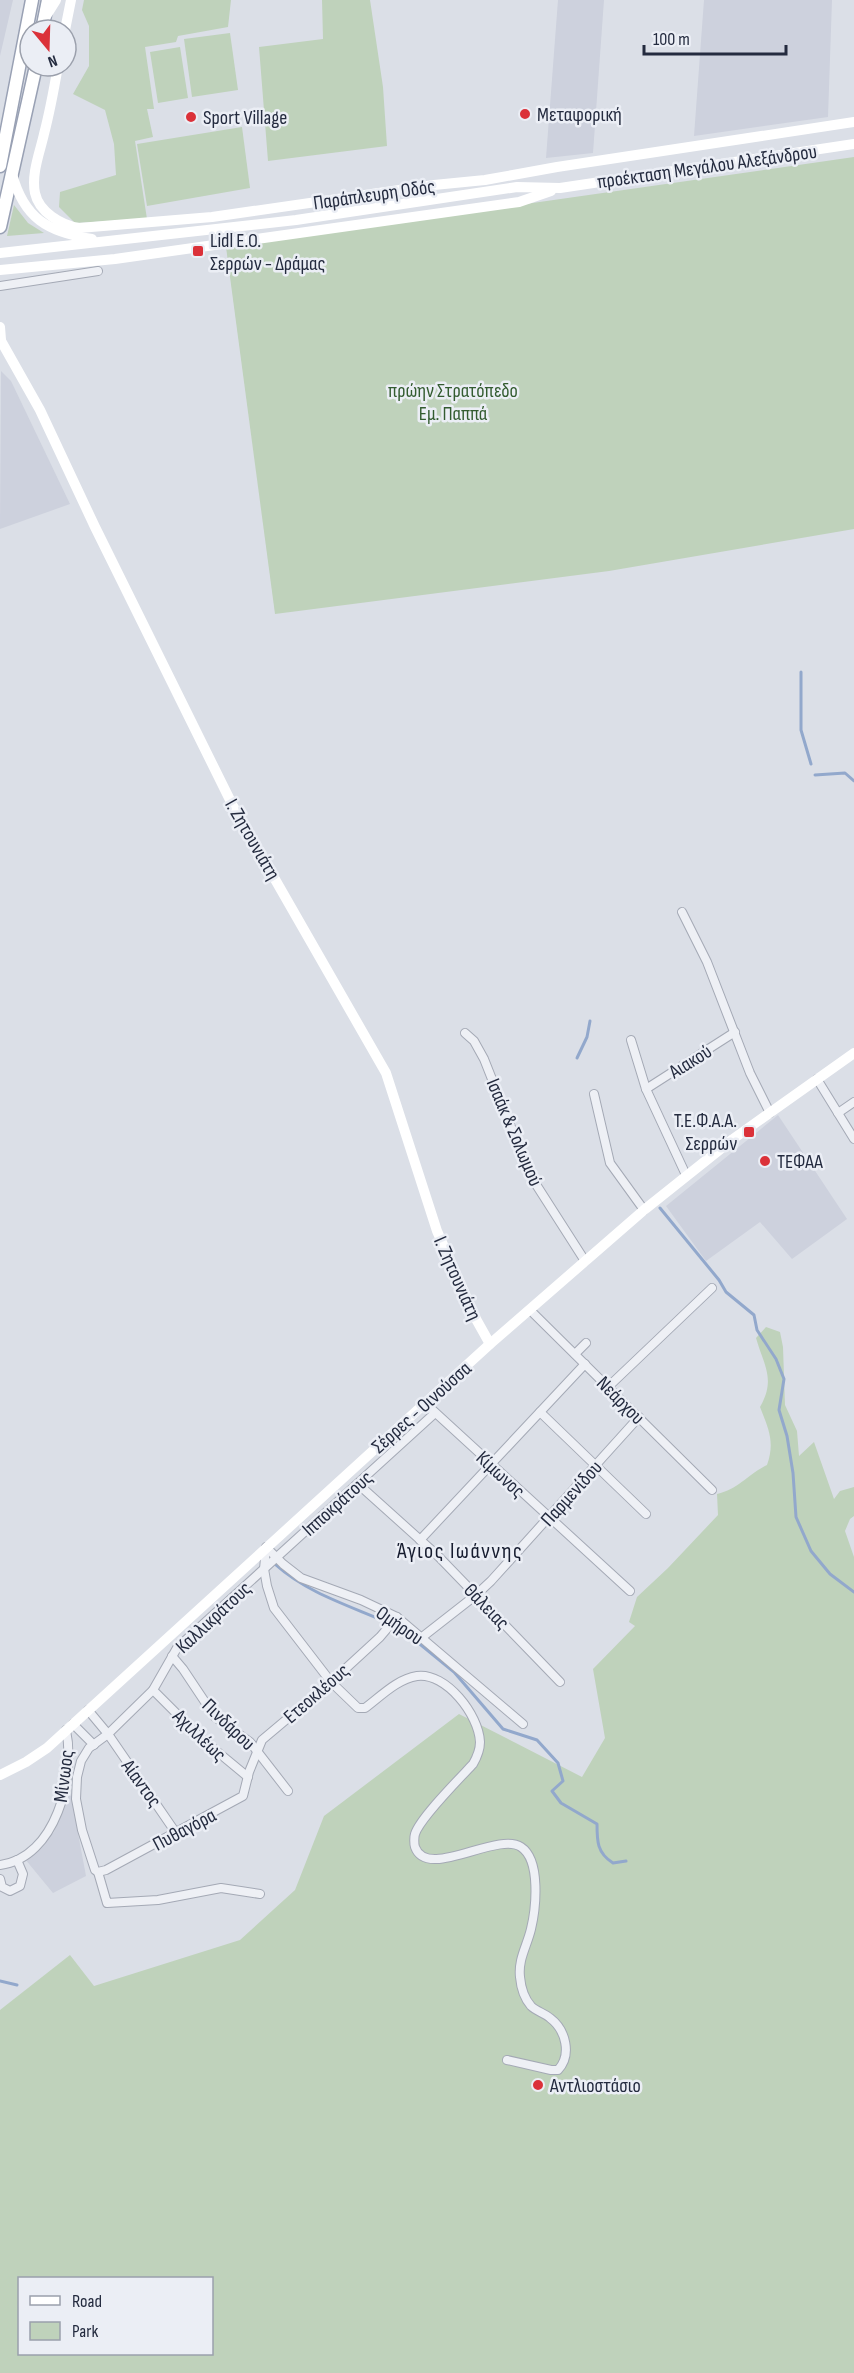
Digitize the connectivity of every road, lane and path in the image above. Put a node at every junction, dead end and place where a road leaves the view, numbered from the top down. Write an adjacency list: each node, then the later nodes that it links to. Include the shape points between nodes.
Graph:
1 (32, 0): 12 (main road)
2 (48, 0): 5 (main road)
3 (56, 0): 6 (street)
4 (71, 0): 7 (street)
5 (44, 18)
6 (46, 18)
7 (67, 18)
8 (33, 78): 13 (main road)
9 (55, 78): 14 (street, Παράπλευρη Οδός, via 34,189 46,211 72,227 212,217)
10 (854, 122): 14 (street, Παράπλευρη Οδός)
11 (854, 144): 15 (street, προέκταση Μεγάλου Αλεξάνδρου)
12 (1, 160)
13 (12, 174): 17 (main road); 18 (street, via 21,198 37,220 73,236)
14 (485, 180): 16 (street)
15 (560, 188): 16 (street, προέκταση Μεγάλου Αλεξάνδρου, via 517,187); 20 (street, προέκταση Μεγάλου Αλεξάνδρου, via 519,202 116,259)
16 (417, 202): 18 (street, προέκταση Μεγάλου Αλεξάνδρου)
17 (0, 227)
18 (113, 241): 19 (street, προέκταση Μεγάλου Αλεξάνδρου)
19 (0, 253)
20 (0, 270)
21 (98, 272): 22 (street)
22 (0, 285)
23 (0, 327): 24 (street)
24 (0, 340): 43 (street, Ι. Ζητουνιάτη, via 40,410 233,806 386,1073 437,1231)
25 (682, 912): 26 (street)
26 (735, 1032): 31 (street, Αιακού); 34 (street)
27 (465, 1033): 39 (street, Ισαάκ & Σολωμού, via 484,1059 530,1175)
28 (631, 1040): 31 (street)
29 (854, 1053): 30 (street, Σέρρες - Οινούσσα)
30 (817, 1079): 34 (street, Σέρρες - Οινούσσα); 35 (street)
31 (646, 1089): 37 (street)
32 (594, 1094): 38 (street, via 610,1163)
33 (854, 1102): 35 (street)
34 (770, 1113): 37 (street, Σέρρες - Οινούσσα)
35 (838, 1113): 36 (street)
36 (854, 1139)
37 (686, 1176): 38 (street, Σέρρες - Οινούσσα)
38 (644, 1210): 39 (street, Σέρρες - Οινούσσα)
39 (585, 1261): 41 (street, Σέρρες - Οινούσσα)
40 (712, 1288): 46 (street)
41 (530, 1310): 43 (street, Σέρρες - Οινούσσα); 44 (street, Νεάρχου)
42 (586, 1343): 44 (street)
43 (490, 1344): 47 (street, Σέρρες - Οινούσσα)
44 (575, 1354): 45 (street, Νεάρχου)
45 (585, 1364): 46 (street, Νεάρχου); 48 (street)
46 (608, 1387): 50 (street, Νεάρχου)
47 (426, 1404): 49 (street, Κίμωνος); 58 (street, Σέρρες - Οινούσσα)
48 (540, 1412): 51 (street); 52 (street)
49 (435, 1413): 51 (street, Κίμωνος); 53 (street, Ιπποκράτους)
50 (639, 1417): 52 (street, Παρμενίδου); 54 (street, Νεάρχου)
51 (491, 1464): 56 (street, Κίμωνος); 57 (street)
52 (596, 1465): 55 (street); 56 (street, Παρμενίδου)
53 (358, 1484): 57 (street, Θάλειας); 59 (street, Ιπποκράτους)
54 (712, 1490)
55 (646, 1514)
56 (548, 1517): 61 (street, Κίμωνος); 62 (street, Παρμενίδου)
57 (420, 1540): 62 (street, Θάλειας)
58 (266, 1546): 59 (street, Ομήρου); 60 (street); 69 (street, Σέρρες - Οινούσσα)
59 (276, 1558): 60 (street, Ιπποκράτους); 63 (street, Ομήρου, via 301,1578)
60 (264, 1569): 65 (street, Καλλικράτους); 66 (street, via 274,1608)
61 (630, 1591)
62 (476, 1596): 64 (street, Παρμενίδου); 67 (street, Θάλειας)
63 (397, 1617): 64 (street, Ομήρου); 66 (street, Ετεοκλέους)
64 (421, 1638): 70 (street, Ομήρου)
65 (172, 1656): 68 (street, Καλλικράτους); 74 (street, Πινδάρου, via 215,1717)
66 (331, 1682): 74 (street, Ετεοκλέους, via 266,1735); 84 (street, via 360,1709 405,1680 431,1677 462,1700 478,1732 478,1755 421,1823 414,1835 415,1847 421,1856 431,1859 511,1843 520,1846 532,1862 536,1879 534,1912 520,1959 520,1985 532,2007 558,2026 567,2056 558,2070)
67 (560, 1682)
68 (153, 1690): 72 (street, Καλλικράτους); 76 (street, Αχιλλέως)
69 (88, 1710): 71 (street, Σέρρες - Οινούσσα); 72 (street, Αίαντος)
70 (523, 1724)
71 (70, 1727): 73 (street); 75 (street, Σέρρες - Οινούσσα, via 39,1754); 79 (street, Μίνωος, via 69,1763 61,1805 40,1840)
72 (108, 1734): 73 (street, Καλλικράτους); 78 (street, Αίαντος)
73 (94, 1745): 81 (street, Καλλικράτους, via 83,1756 76,1799 92,1865)
74 (257, 1751): 76 (street, Ετεοκλέους); 77 (street, Πινδάρου)
75 (0, 1774)
76 (248, 1777): 78 (street, Πυθαγόρα, via 243,1796)
77 (288, 1791)
78 (176, 1833): 81 (street, Πυθαγόρα)
79 (17, 1860): 80 (street, Μίνωος); 82 (street, via 23,1874 20,1886 10,1891 2,1887)
80 (0, 1865)
81 (98, 1872): 83 (street, via 108,1903 158,1900 221,1888)
82 (0, 1879)
83 (260, 1894)
84 (507, 2060)

